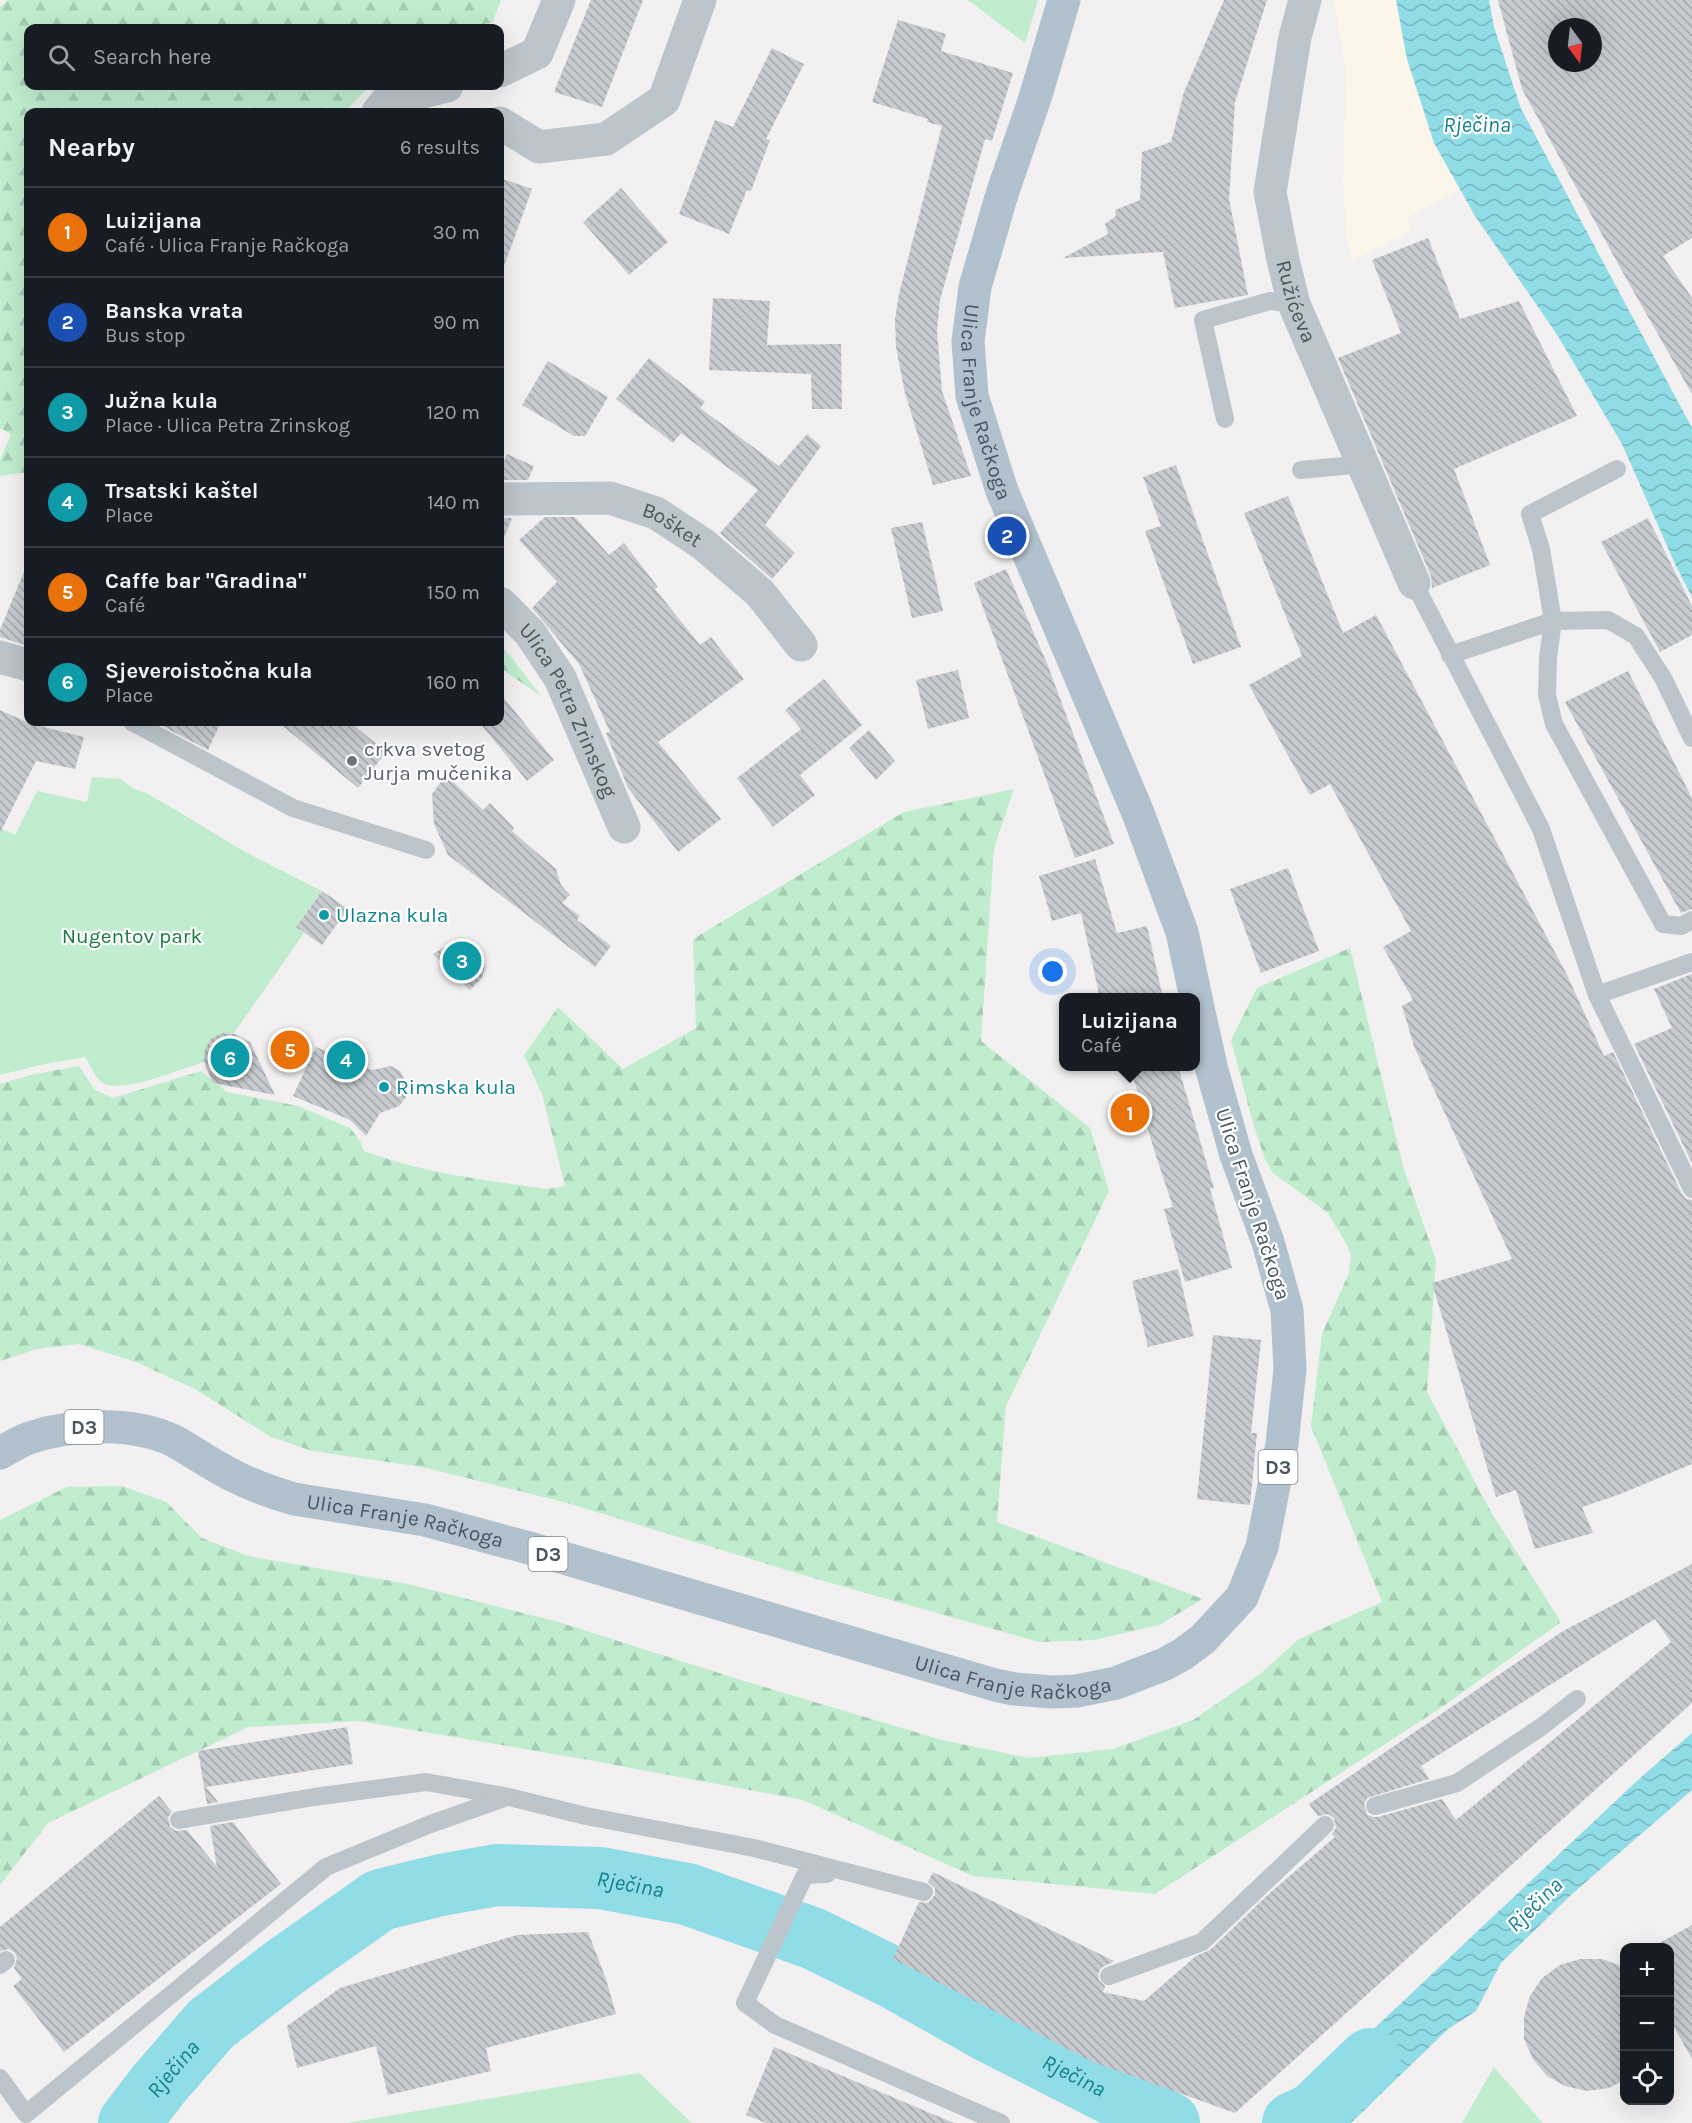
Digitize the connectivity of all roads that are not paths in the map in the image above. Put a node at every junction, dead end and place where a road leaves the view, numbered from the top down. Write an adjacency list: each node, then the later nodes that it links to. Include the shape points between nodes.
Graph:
1 (560, 0): 5 (street, via 537,53)
2 (700, 0): 8 (street, via 664,100 606,139 539,147)
3 (1064, 0): 28 (main road, Ulica Franje Račkoga / D3, via 975,287 968,340 972,396 1005,500 1138,813 1182,932)
4 (1305, 0): 9 (street, Ružićeva, via 1295,37 1270,192)
5 (504, 69)
6 (431, 90): 7 (street, via 387,101)
7 (381, 108)
8 (504, 125)
9 (1294, 304): 10 (lane, via 1269,301 1203,320); 11 (street, Ružićeva)
10 (1225, 418)
11 (1364, 464): 13 (lane); 15 (street, Ružićeva)
12 (1617, 469): 17 (lane, via 1530,514 1541,549)
13 (1301, 470)
14 (504, 499): 18 (street, Bošket, via 610,498 656,513 703,544 760,593)
15 (1414, 584): 19 (lane)
16 (504, 607): 24 (street, Ulica Petra Zrinskog, via 530,633 560,678)
17 (1553, 621): 19 (lane); 23 (lane, via 1608,620 1636,636 1663,678); 26 (lane, via 1547,695 1554,724 1663,924 1681,926)
18 (801, 645)
19 (1450, 655): 29 (lane, via 1541,829)
20 (0, 657): 21 (street)
21 (24, 664)
22 (139, 726): 25 (lane, via 293,808)
23 (1692, 738)
24 (624, 827)
25 (426, 850)
26 (1692, 920)
27 (1692, 962): 29 (lane)
28 (1195, 993)
29 (1597, 994): 31 (lane)
30 (1200, 1016): 32 (main road, Ulica Franje Račkoga / D3, via 1236,1155 1268,1242 1287,1310 1290,1369 1282,1444 1262,1547 1242,1597 1203,1639 1165,1664 1116,1683 1052,1692 1005,1687 425,1520 273,1493 232,1475 172,1440 152,1434 87,1427 39,1435)
31 (1692, 1189)
32 (0, 1453)
33 (1577, 1699): 35 (lane, via 1457,1783)
34 (509, 1797): 36 (lane, via 426,1782); 38 (lane, via 754,1848); 41 (lane, via 326,1867 26,2114)
35 (1375, 1806)
36 (179, 1820)
37 (1325, 1825): 40 (lane, via 1202,1942)
38 (846, 1873): 39 (lane); 42 (lane, via 805,1875 745,2003 775,2025)
39 (924, 1892)
40 (1109, 1976)
41 (0, 2078)
42 (1001, 2123)

